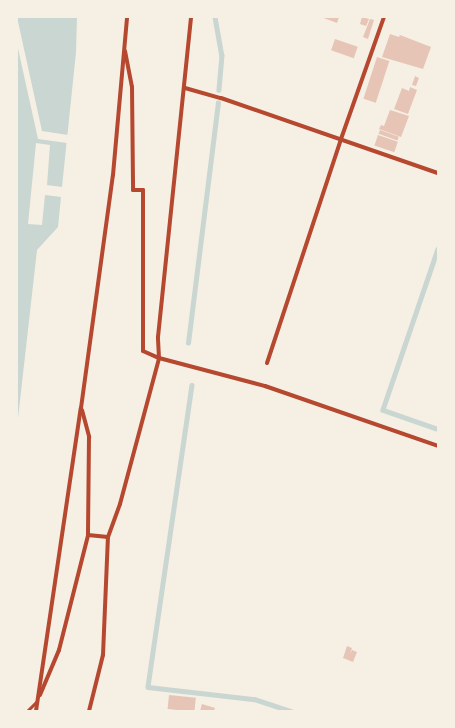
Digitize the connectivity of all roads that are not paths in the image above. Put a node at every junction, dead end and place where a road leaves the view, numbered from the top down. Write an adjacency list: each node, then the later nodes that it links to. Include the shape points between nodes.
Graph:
1 (127, 17): 4 (street)
2 (191, 17): 5 (street)
3 (384, 17): 6 (street)
4 (123, 45): 8 (street, via 132,87 134,190 143,190 143,351); 10 (street, via 113,175)
5 (185, 88): 6 (street); 8 (street, via 158,337)
6 (341, 139): 7 (street); 9 (street)
7 (438, 173)
8 (159, 358): 11 (street, via 266,386); 13 (street, via 120,504)
9 (267, 363)
10 (81, 408): 12 (street, via 89,437); 14 (street)
11 (438, 446)
12 (88, 535): 13 (street); 14 (street, via 59,650)
13 (108, 537): 17 (street, via 103,655)
14 (37, 701): 15 (lane); 16 (street)
15 (27, 711)
16 (36, 711)
17 (89, 711)

